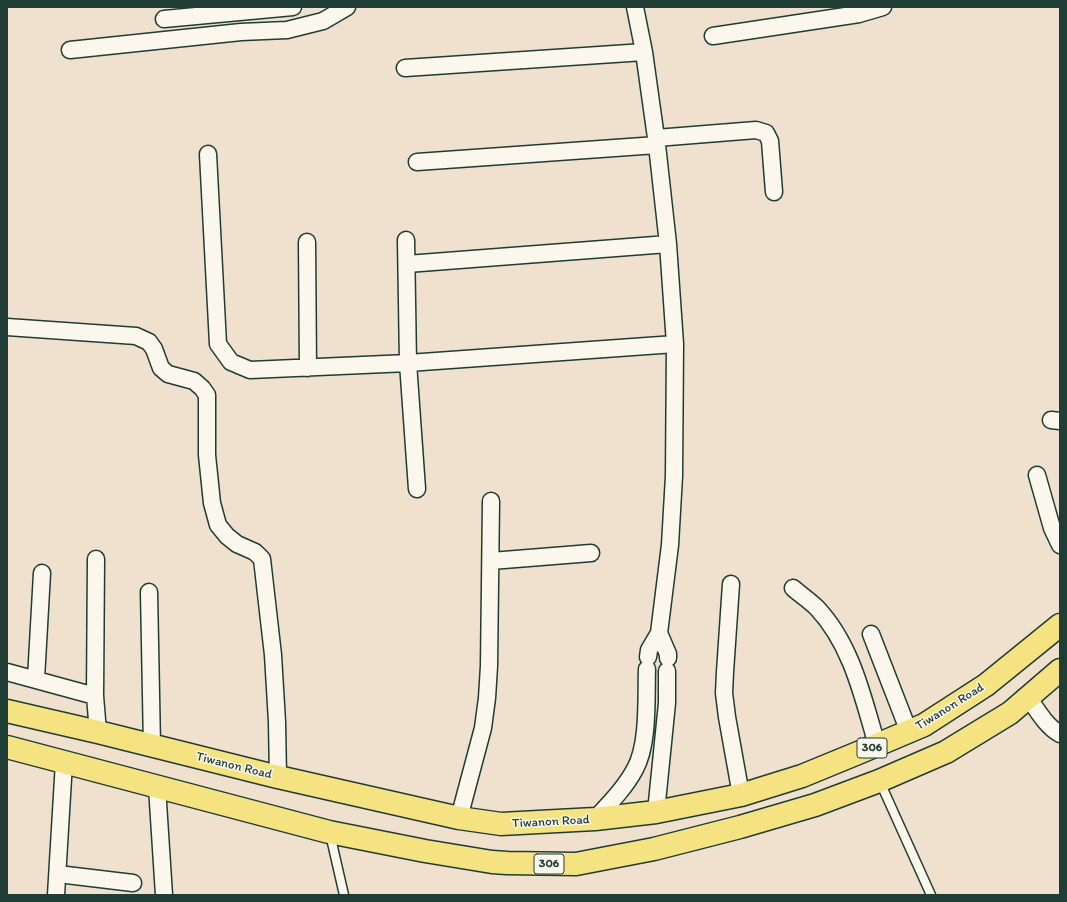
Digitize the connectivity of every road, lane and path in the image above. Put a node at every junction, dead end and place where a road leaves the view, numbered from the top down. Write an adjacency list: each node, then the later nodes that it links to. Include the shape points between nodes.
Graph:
1 (293, 7): 5 (street)
2 (347, 7): 7 (street, via 323,21 287,30 240,32)
3 (635, 7): 8 (street)
4 (883, 7): 6 (street, via 859,14)
5 (164, 19)
6 (713, 36)
7 (70, 50)
8 (644, 52): 9 (street); 10 (street)
9 (405, 68)
10 (656, 142): 12 (street); 13 (street, via 756,130 766,133 770,141); 16 (street)
11 (208, 154): 21 (street, via 218,344 231,362 250,370)
12 (417, 162)
13 (774, 192)
14 (406, 240): 17 (street)
15 (307, 242): 21 (street)
16 (668, 244): 17 (street); 19 (street)
17 (407, 264): 20 (street)
18 (7, 327): 51 (street, via 136,336 149,342 161,368 168,374 194,380 207,395 207,455 212,503 218,525 237,544 255,552 262,559 273,663)
19 (675, 344): 20 (street); 34 (street, via 674,476 670,545)
20 (408, 363): 21 (street); 23 (street)
21 (308, 368)
22 (1037, 475): 25 (street, via 1052,528)
23 (417, 489)
24 (491, 501): 28 (street)
25 (1060, 545)
26 (591, 553): 28 (street)
27 (96, 559): 39 (street)
28 (490, 561): 56 (street, via 487,698 483,728)
29 (42, 573): 38 (street)
30 (732, 584): 54 (street, via 724,693)
31 (793, 588): 47 (street, via 817,608 848,654)
32 (149, 592): 48 (street)
33 (1060, 625): 45 (main road, Tiwanon Road / 306, via 986,685)
34 (659, 633): 42 (street, via 649,650); 43 (street, via 668,654)
35 (872, 634): 45 (street)
36 (1060, 670): 40 (main road, 306)
37 (7, 672): 38 (street)
38 (36, 679): 39 (street)
39 (95, 696): 44 (street)
40 (1028, 697): 46 (street, via 1044,720); 52 (main road, 306, via 1010,713 946,752)
41 (7, 711): 44 (main road, Tiwanon Road / 306)
42 (646, 714): 43 (street); 57 (street, via 644,743 636,768 622,790)
43 (666, 716): 55 (street)
44 (98, 732): 48 (main road, Tiwanon Road / 306)
45 (909, 732): 47 (main road, Tiwanon Road / 306)
46 (1060, 734)
47 (877, 745): 54 (main road, Tiwanon Road / 306, via 802,776)
48 (152, 746): 51 (main road, Tiwanon Road / 306)
49 (7, 747): 50 (main road, 306)
50 (64, 762): 53 (main road, 306); 59 (street)
51 (278, 777): 56 (main road, Tiwanon Road / 306)
52 (880, 781): 58 (main road, 306, via 815,805 740,827 654,850 576,864 492,862); 64 (lane)
53 (157, 787): 58 (main road, 306); 62 (street)
54 (741, 795): 55 (main road, Tiwanon Road / 306)
55 (656, 812): 57 (main road, Tiwanon Road / 306)
56 (459, 818): 57 (main road, Tiwanon Road / 306, via 501,824)
57 (594, 820)
58 (329, 832): 63 (lane)
59 (58, 874): 60 (street); 61 (street)
60 (133, 883)
61 (56, 895)
62 (164, 895)
63 (344, 895)
64 (931, 895)

